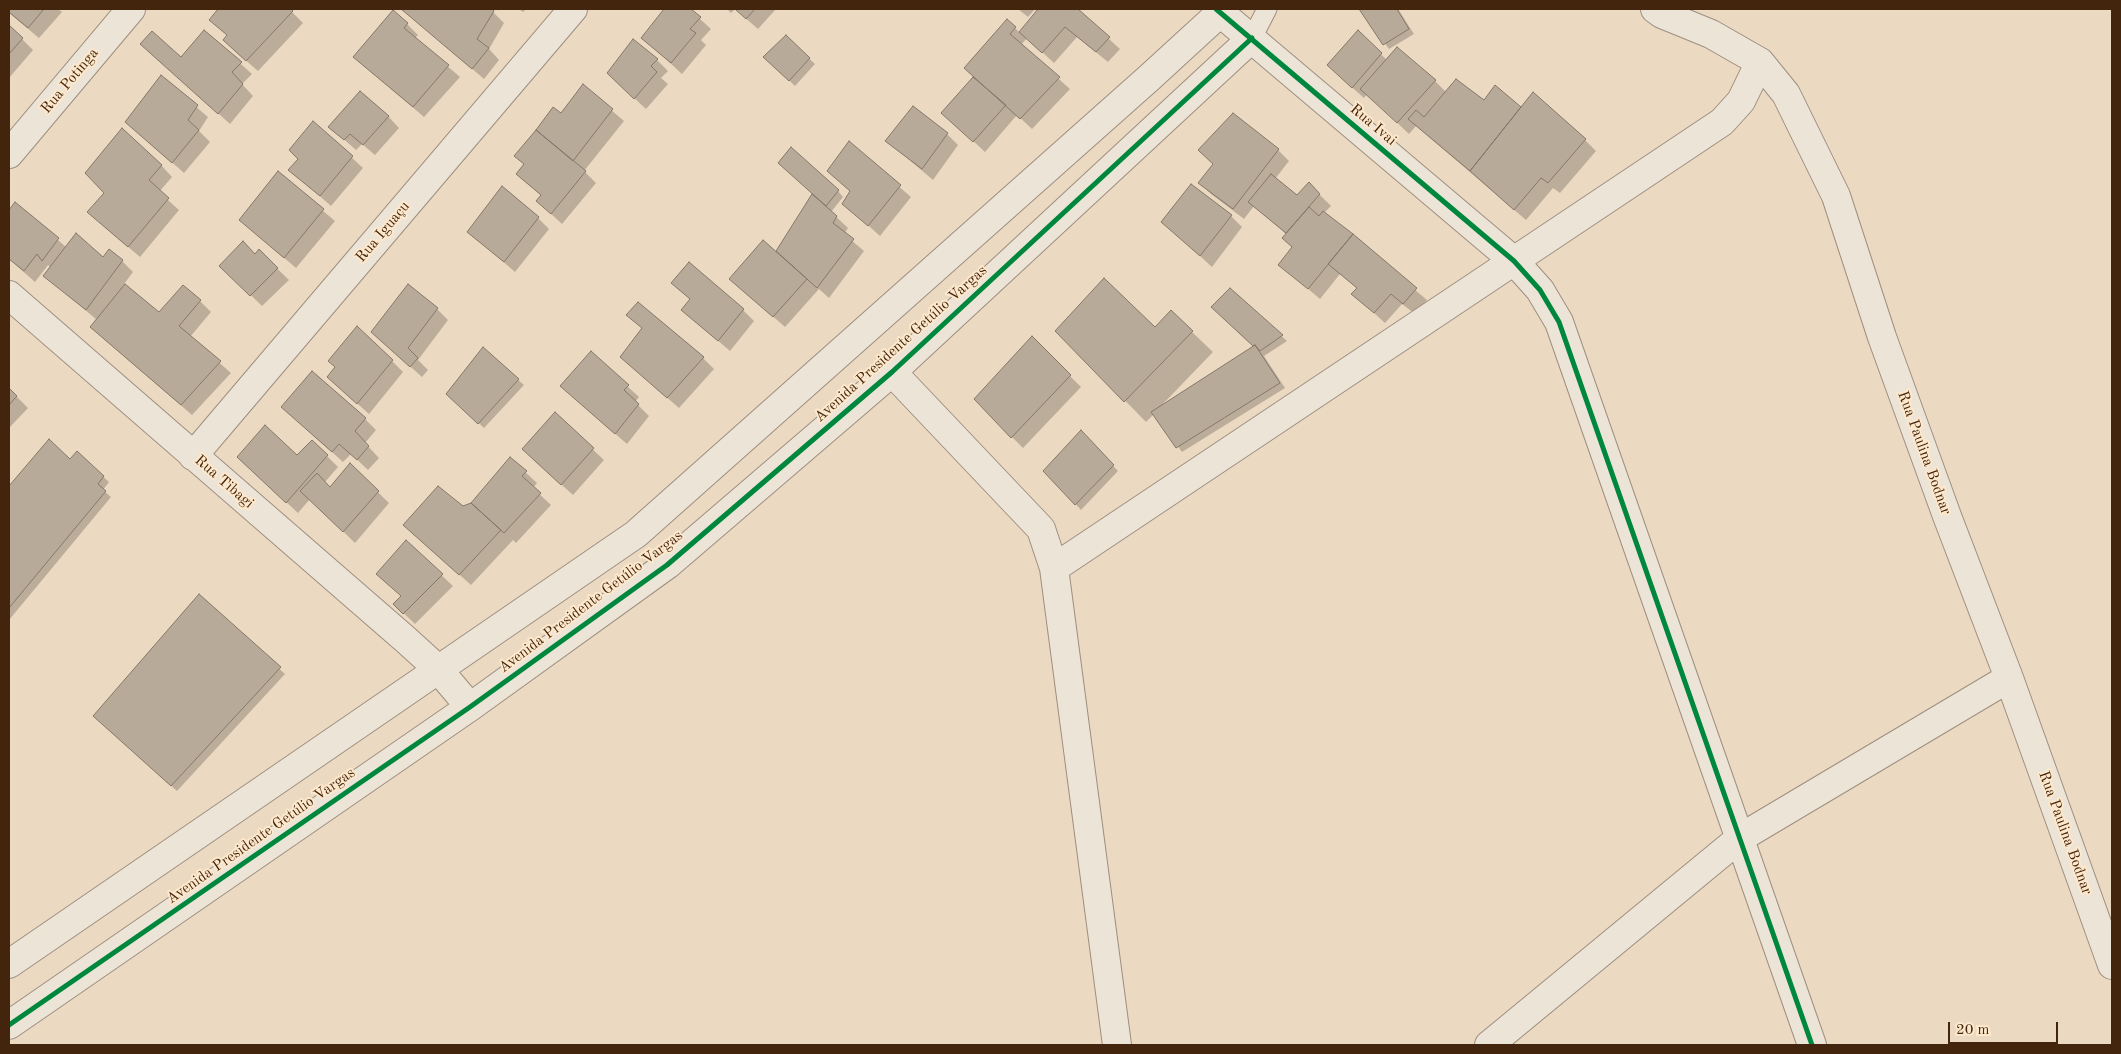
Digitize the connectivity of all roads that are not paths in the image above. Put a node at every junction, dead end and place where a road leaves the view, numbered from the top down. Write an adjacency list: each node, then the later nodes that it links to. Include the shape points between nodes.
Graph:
1 (131, 9): 8 (street, Rua Potinga)
2 (572, 9): 12 (street, Rua Iguaçu)
3 (1267, 9): 6 (lane, Avenida Presidente Getúlio Vargas)
4 (1222, 10): 6 (street, Rua Ivai); 14 (street, Avenida Presidente Getúlio Vargas, via 636,534)
5 (1662, 10): 7 (street, Rua Paulina Bodnar)
6 (1252, 38): 9 (street, Rua Ivai); 11 (street, Avenida Presidente Getúlio Vargas)
7 (1760, 62): 9 (street, via 1741,101 1722,122); 15 (street, Rua Paulina Bodnar, via 1786,94 1836,196 1882,337)
8 (9, 154)
9 (1514, 261): 13 (street); 17 (street, Rua Ivai, via 1540,290 1559,322)
10 (9, 295): 12 (street, Rua Tibagi)
11 (892, 372): 13 (street, via 1041,529); 16 (street, Avenida Presidente Getúlio Vargas, via 667,565)
12 (193, 456): 14 (street, Rua Tibagi)
13 (1054, 568): 21 (street)
14 (438, 669): 16 (street, Rua Tibagi); 18 (street, Avenida Presidente Getúlio Vargas)
15 (2009, 678): 17 (street); 19 (street, Rua Paulina Bodnar)
16 (470, 707): 20 (street, Avenida Presidente Getúlio Vargas)
17 (1740, 838): 22 (street); 23 (street, Rua Ivai)
18 (9, 964)
19 (2112, 965)
20 (9, 1025)
21 (1118, 1045)
22 (1489, 1045)
23 (1812, 1045)

